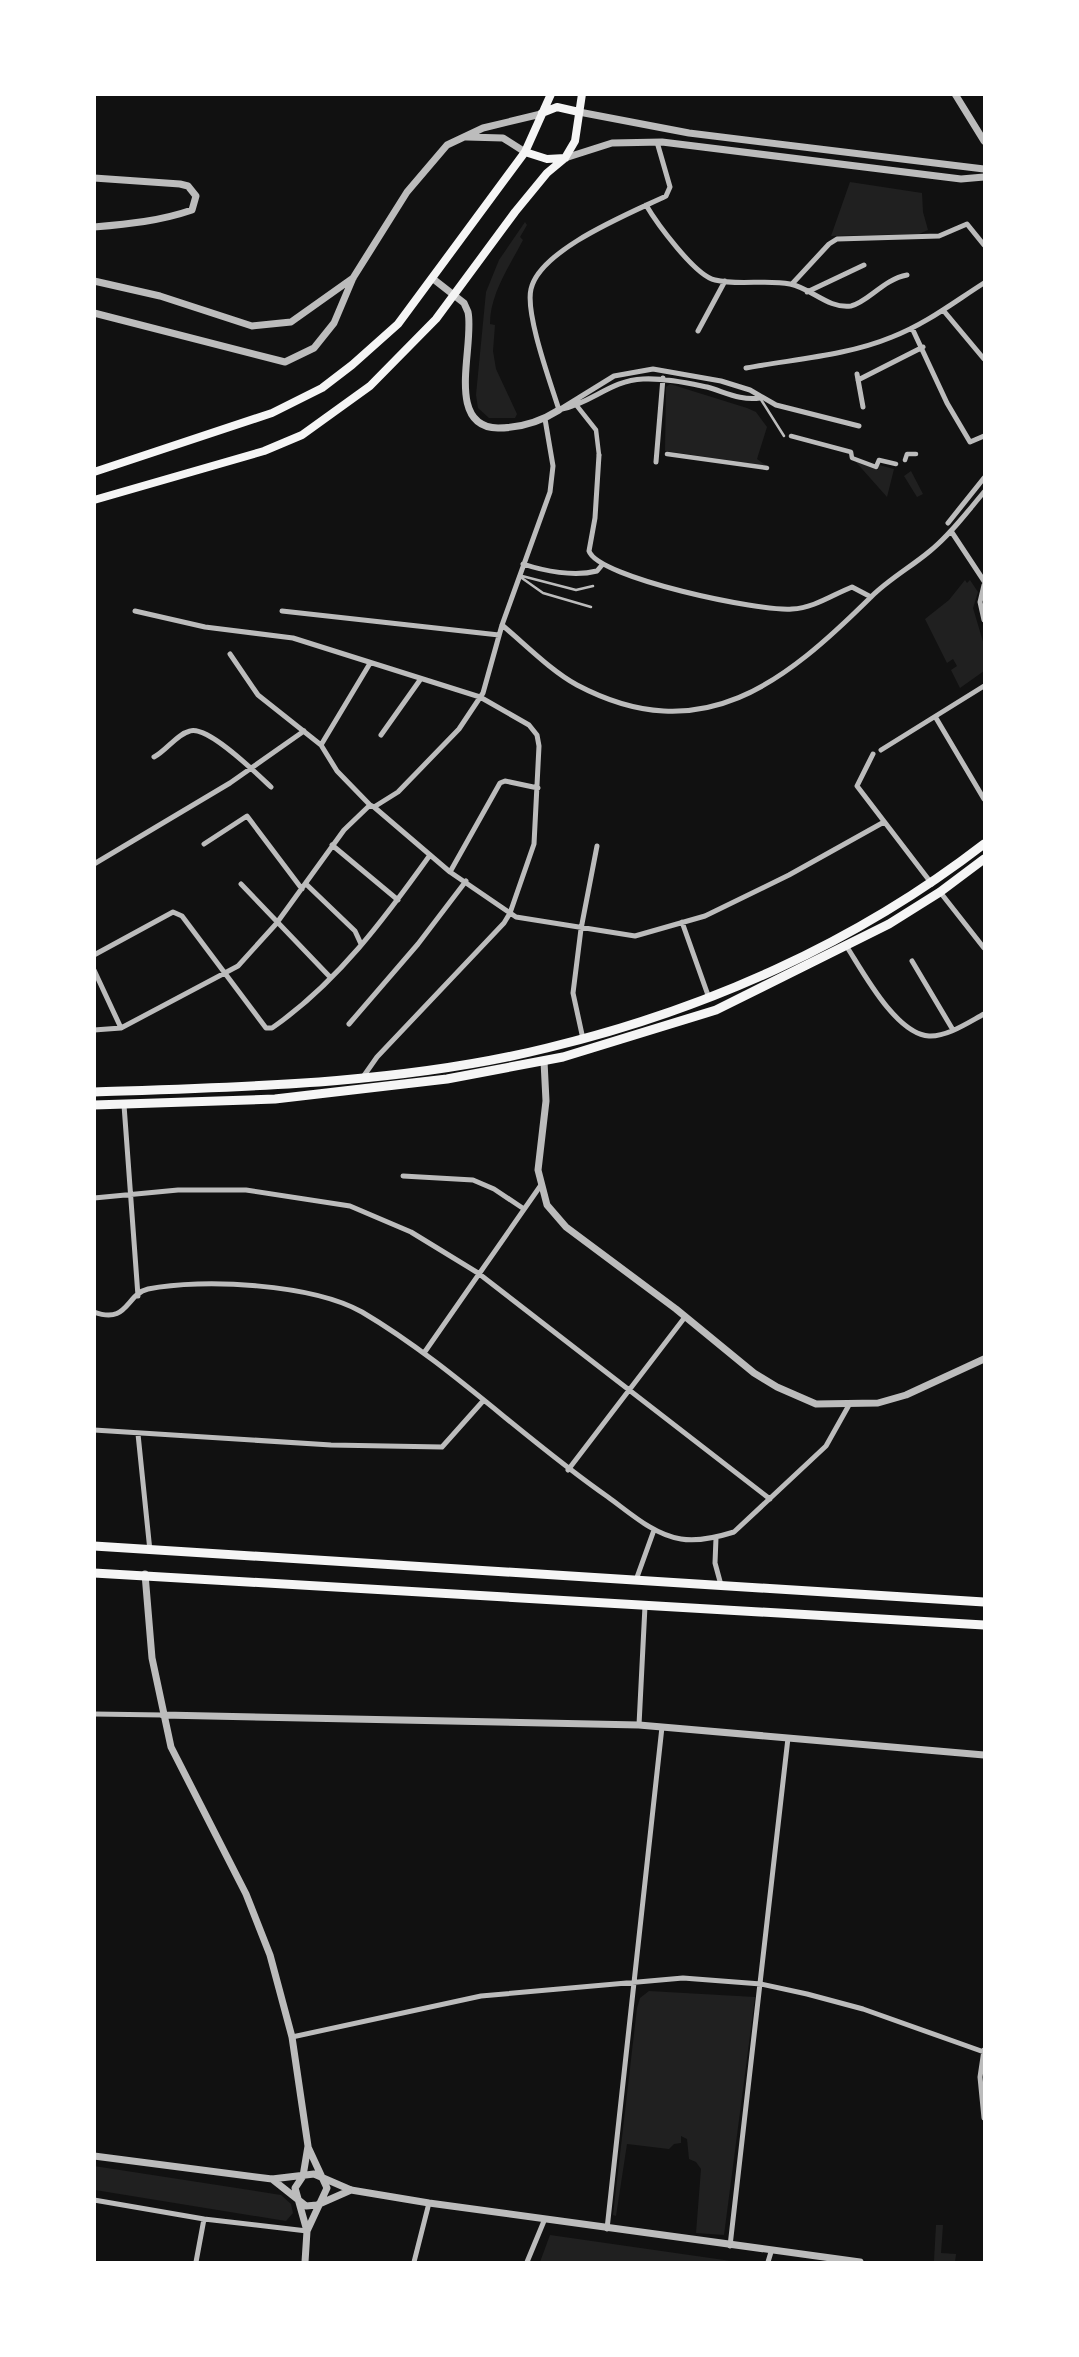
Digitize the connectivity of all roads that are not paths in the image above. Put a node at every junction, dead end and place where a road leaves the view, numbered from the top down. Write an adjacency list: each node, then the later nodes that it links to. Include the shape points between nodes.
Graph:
1 (551, 94): 5 (main road)
2 (582, 94): 4 (main road)
3 (955, 94): 7 (street)
4 (579, 112): 5 (main road, via 557,107); 10 (main road, via 575,141); 11 (street, via 689,133)
5 (541, 114): 6 (street); 9 (main road)
6 (463, 137): 9 (street, via 503,138); 19 (street, via 447,145 407,192)
7 (985, 141)
8 (657, 142): 10 (street, via 610,144); 12 (street, via 961,178); 14 (street, via 669,191)
9 (526, 152): 10 (main road, via 547,159); 20 (main road)
10 (565, 158): 26 (main road, via 515,212)
11 (985, 169)
12 (985, 177)
13 (94, 178): 15 (street, via 180,184 196,196 192,210 153,222)
14 (646, 205): 22 (street, via 701,272); 39 (street, via 576,243 540,269 530,290)
15 (94, 227)
16 (985, 245): 24 (street, via 967,224 939,236 837,239)
17 (864, 265): 25 (street)
18 (907, 275): 25 (street, via 886,282 850,306)
19 (353, 278): 21 (street, via 291,322 252,326 160,296); 28 (street, via 334,323 314,348 285,362)
20 (432, 278): 26 (street); 51 (main road, via 398,324 322,388 272,413)
21 (94, 281)
22 (725, 281): 24 (street); 30 (street)
23 (985, 283): 27 (street)
24 (792, 284): 25 (street)
25 (806, 292)
26 (454, 295): 40 (street, via 464,303 469,318 466,405 475,421 502,428); 54 (main road, via 370,386 302,435 264,451)
27 (943, 310): 29 (street); 32 (street)
28 (94, 313)
29 (912, 328): 31 (street); 33 (street, via 856,349)
30 (698, 331)
31 (923, 347): 38 (street, via 858,377); 43 (street, via 970,442)
32 (985, 359)
33 (746, 368)
34 (664, 371): 35 (street); 36 (street, via 721,381); 39 (street, via 624,372)
35 (663, 380): 36 (street, via 748,400); 37 (street, via 612,385); 48 (street)
36 (760, 398): 41 (street); 42 (lane)
37 (577, 406): 39 (street); 46 (street, via 597,435)
38 (863, 407)
39 (559, 410): 40 (street)
40 (545, 419): 57 (street, via 553,466 550,492)
41 (859, 426)
42 (788, 436): 49 (street, via 851,452 852,458 876,467 879,460)
43 (985, 436)
44 (667, 454): 50 (street)
45 (916, 454): 47 (street, via 908,454)
46 (598, 455): 58 (street, via 589,551)
47 (905, 460)
48 (656, 462)
49 (896, 464)
50 (767, 468)
51 (94, 472)
52 (985, 478): 55 (street)
53 (985, 492): 56 (street)
54 (94, 500)
55 (948, 523)
56 (951, 531): 60 (street); 62 (street)
57 (523, 564): 58 (street, via 583,573 597,571); 59 (street)
58 (602, 565): 62 (street, via 658,585 775,610 807,607 852,587)
59 (519, 576): 61 (lane, via 576,590); 63 (lane, via 543,593); 67 (street)
60 (985, 583): 66 (street, via 980,602)
61 (593, 586)
62 (871, 597): 67 (street, via 792,669 725,703 673,711 619,702 564,676)
63 (591, 607)
64 (135, 611): 70 (street, via 205,627 275,634)
65 (282, 611): 68 (street)
66 (985, 620)
67 (502, 625): 68 (street)
68 (499, 635): 73 (street)
69 (230, 654): 75 (street, via 258,695)
70 (369, 665): 71 (street); 77 (street)
71 (420, 680): 73 (street); 76 (street)
72 (985, 686): 74 (street)
73 (480, 698): 83 (street, via 537,735); 85 (street, via 459,729 398,792)
74 (936, 718): 78 (street); 84 (street)
75 (304, 732): 77 (street); 81 (street)
76 (381, 734)
77 (321, 745): 85 (street, via 337,771)
78 (881, 750)
79 (873, 754): 86 (street, via 858,786)
80 (154, 757): 81 (street, via 189,730 198,730)
81 (251, 768): 82 (street); 93 (street)
82 (271, 787)
83 (538, 788): 94 (street, via 500,783); 101 (street, via 534,844)
84 (985, 799)
85 (372, 806): 89 (street); 91 (street)
86 (884, 822): 97 (street); 102 (street, via 778,880 705,916)
87 (204, 844): 98 (street, via 247,816)
88 (985, 844): 97 (main road)
89 (332, 845): 98 (street); 100 (street)
90 (597, 846): 104 (street)
91 (430, 855): 94 (street); 100 (street)
92 (985, 859): 99 (main road)
93 (94, 864)
94 (450, 872): 95 (street)
95 (466, 881): 101 (street); 115 (street)
96 (241, 884): 103 (street)
97 (932, 884): 113 (main road, via 813,952)
98 (304, 886): 103 (street); 105 (street, via 355,931)
99 (940, 892): 106 (main road); 107 (street)
100 (398, 900): 105 (street)
101 (510, 912): 104 (street); 121 (street)
102 (682, 922): 104 (street, via 642,936); 113 (street)
103 (276, 923): 111 (street, via 238,966); 112 (street)
104 (581, 929): 119 (street, via 573,993)
105 (360, 944): 112 (street)
106 (847, 947): 118 (street, via 881,1003 917,1032 930,1036); 120 (main road, via 716,1010)
107 (985, 948)
108 (94, 955): 111 (street, via 173,912 182,916)
109 (912, 961): 118 (street)
110 (94, 970): 116 (street)
111 (225, 972): 112 (street, via 266,1028 281,1022); 116 (street)
112 (330, 978)
113 (709, 998): 119 (main road)
114 (985, 1014): 118 (street)
115 (349, 1024)
116 (121, 1028): 117 (street)
117 (94, 1030)
118 (953, 1030)
119 (583, 1039): 121 (main road, via 465,1063)
120 (544, 1061): 124 (main road, via 447,1079 275,1099); 126 (street)
121 (363, 1076): 122 (main road, via 245,1088)
122 (95, 1092)
123 (94, 1105): 124 (main road)
124 (124, 1105): 127 (street)
125 (403, 1176): 129 (street, via 473,1180)
126 (541, 1185): 129 (street); 133 (street, via 547,1205 566,1227)
127 (129, 1195): 128 (street); 130 (street, via 246,1190 350,1206 411,1232); 131 (street)
128 (94, 1198)
129 (524, 1209): 130 (street)
130 (478, 1273): 134 (street); 136 (street)
131 (138, 1296): 132 (street, via 122,1313 104,1316); 134 (street, via 143,1290 182,1284 262,1286 324,1298 360,1311)
132 (94, 1312)
133 (685, 1317): 136 (street); 138 (street, via 777,1387 816,1404)
134 (424, 1353): 137 (street)
135 (985, 1359): 138 (street, via 906,1395)
136 (630, 1389): 141 (street); 142 (street)
137 (483, 1401): 140 (street, via 442,1447); 141 (street)
138 (849, 1405): 142 (street, via 826,1446)
139 (94, 1430): 140 (street)
140 (138, 1434): 148 (street)
141 (568, 1469): 143 (street)
142 (770, 1499): 145 (street, via 734,1532)
143 (654, 1530): 145 (street, via 682,1540); 151 (street)
144 (94, 1538): 147 (main road)
145 (716, 1538): 152 (street, via 715,1563)
146 (94, 1546): 147 (main road)
147 (120, 1547): 148 (main road)
148 (150, 1551): 151 (main road)
149 (145, 1574): 150 (main road); 154 (main road); 157 (street, via 152,1658)
150 (94, 1576)
151 (636, 1580): 152 (main road)
152 (721, 1585): 153 (main road)
153 (985, 1602)
154 (645, 1606): 155 (main road); 158 (street)
155 (985, 1625)
156 (94, 1714): 157 (street)
157 (163, 1715): 158 (street); 164 (street, via 171,1747 246,1894 270,1955)
158 (639, 1725): 159 (street)
159 (662, 1727): 160 (street); 162 (street)
160 (788, 1738): 161 (street); 163 (street)
161 (985, 1755)
162 (633, 1980): 163 (street); 164 (street, via 481,1996); 179 (street)
163 (761, 1984): 165 (street, via 863,2009); 181 (street)
164 (292, 2037): 167 (street)
165 (984, 2051): 166 (street, via 980,2077)
166 (985, 2118)
167 (308, 2147): 169 (street); 170 (street)
168 (94, 2156): 171 (street)
169 (303, 2176): 170 (street); 171 (street); 173 (street, via 295,2189)
170 (319, 2176): 172 (street); 175 (street, via 327,2188)
171 (272, 2179): 173 (street)
172 (351, 2190): 175 (street); 176 (street)
173 (297, 2199): 175 (street, via 312,2207); 180 (street)
174 (94, 2200): 177 (street)
175 (322, 2202): 180 (street)
176 (429, 2203): 178 (street); 185 (street)
177 (204, 2219): 180 (street); 183 (street)
178 (544, 2221): 179 (street); 186 (street)
179 (607, 2229): 181 (street)
180 (307, 2231): 184 (street)
181 (730, 2246): 182 (street)
182 (771, 2252): 187 (street); 188 (street)
183 (196, 2263)
184 (305, 2263)
185 (414, 2263)
186 (527, 2263)
187 (768, 2263)
188 (860, 2263)

